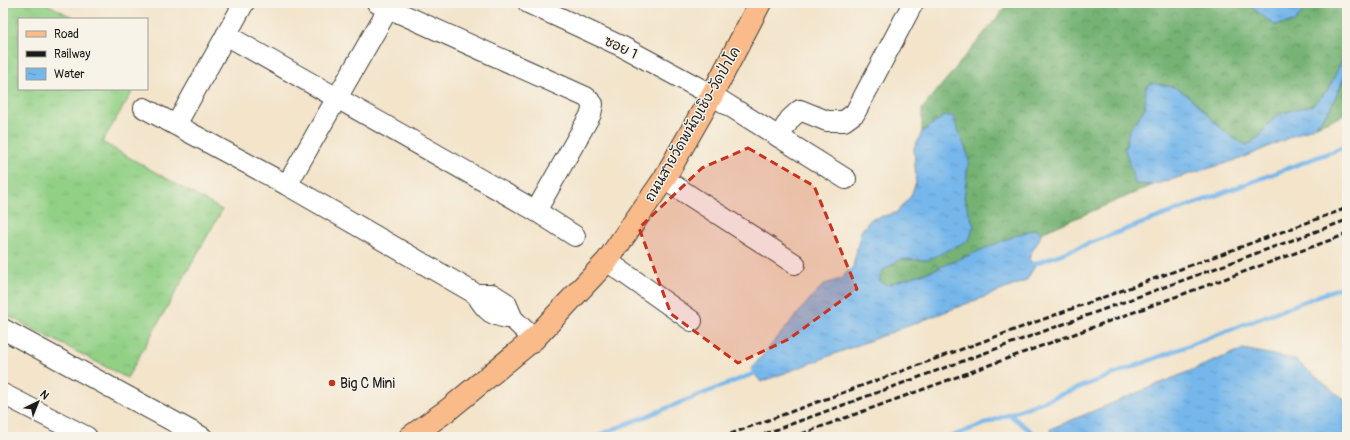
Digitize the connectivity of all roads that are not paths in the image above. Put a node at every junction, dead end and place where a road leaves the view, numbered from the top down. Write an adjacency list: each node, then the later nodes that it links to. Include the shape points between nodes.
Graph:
1 (244, 3): 6 (street)
2 (528, 3): 7 (street, ซอย 1, via 623,47)
3 (760, 3): 7 (main road, ถนนสายวัดพนัญเชิง-วัดป่าโค)
4 (914, 3): 11 (street, via 855,113 844,121 827,121 800,110 790,119)
5 (382, 6): 8 (street); 15 (street, via 586,97 593,104 591,114)
6 (226, 35): 8 (street); 10 (street)
7 (712, 95): 11 (street, ซอย 1); 12 (main road, ถนนสายวัดพนัญเชิง-วัดป่าโค)
8 (338, 99): 14 (street); 15 (street)
9 (144, 108): 10 (street)
10 (176, 124): 14 (street)
11 (779, 137): 13 (street, ซอย 1)
12 (664, 179): 17 (main road, ถนนสายวัดพนัญเชิง-วัดป่าโค); 18 (street)
13 (846, 179)
14 (287, 185): 21 (street, via 476,294 492,294 506,304 513,319)
15 (536, 212): 16 (street)
16 (575, 236)
17 (607, 261): 19 (street); 21 (main road, ถนนสายวัดพนัญเชิง-วัดป่าโค)
18 (795, 264)
19 (692, 321)
20 (3, 329): 24 (street)
21 (534, 339): 25 (main road, ถนนสายวัดพนัญเชิง-วัดป่าโค, via 449,409)
22 (3, 394): 23 (street)
23 (87, 437)
24 (202, 437)
25 (410, 437)

